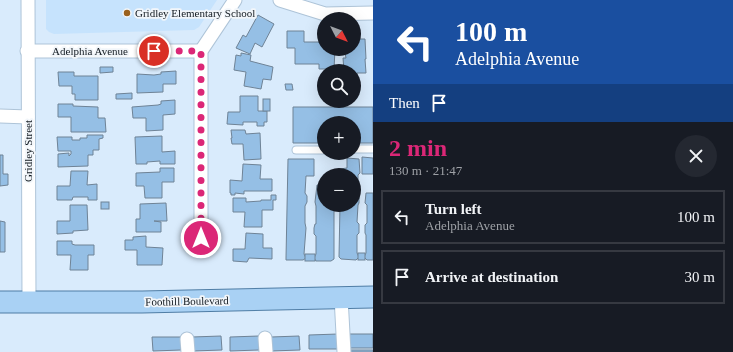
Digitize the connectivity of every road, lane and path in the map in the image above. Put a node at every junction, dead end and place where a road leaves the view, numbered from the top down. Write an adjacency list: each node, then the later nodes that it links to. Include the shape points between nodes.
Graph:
1 (28, 0): 5 (street, Gridley Street)
2 (235, 0): 6 (street)
3 (280, 0): 4 (street, via 324,14)
4 (373, 13)
5 (27, 51): 6 (street, Adelphia Avenue); 8 (street, Gridley Street)
6 (201, 51): 13 (street)
7 (0, 116): 8 (street)
8 (28, 117): 17 (street, Gridley Street)
9 (361, 149): 10 (lane)
10 (373, 149)
11 (296, 150): 12 (lane)
12 (317, 150)
13 (201, 238)
14 (341, 297): 15 (main road, Foothill Boulevard); 17 (main road, Foothill Boulevard); 20 (street)
15 (373, 297)
16 (0, 302): 17 (main road, Foothill Boulevard)
17 (29, 302)
18 (265, 338): 19 (street)
19 (266, 352)
20 (344, 352)

